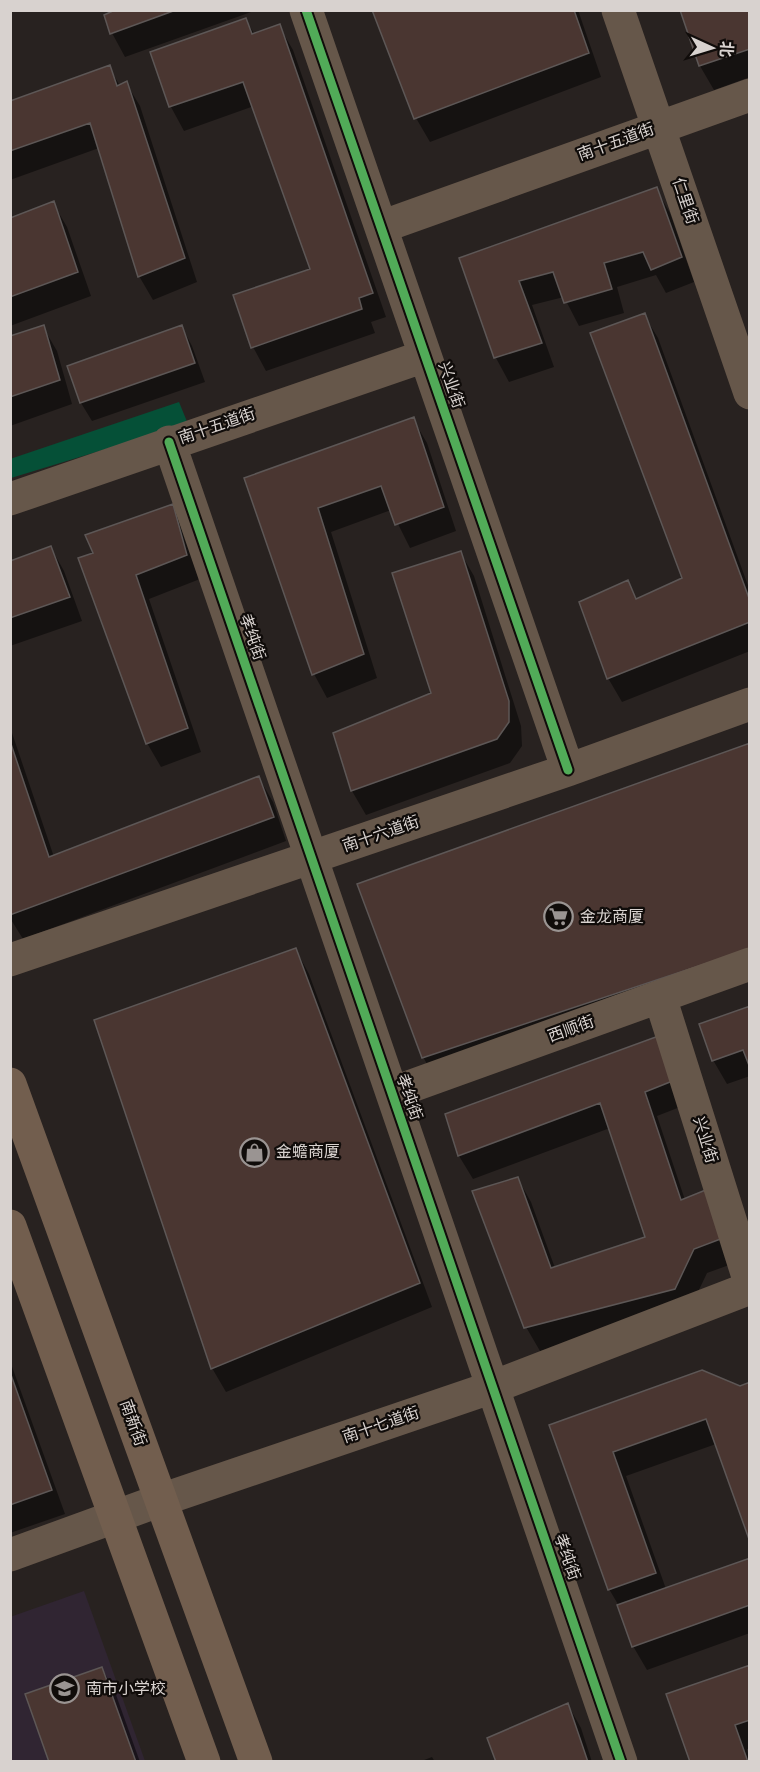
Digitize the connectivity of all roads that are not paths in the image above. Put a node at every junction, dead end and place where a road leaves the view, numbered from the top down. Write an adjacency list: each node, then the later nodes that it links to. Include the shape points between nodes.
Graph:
1 (306, 10): 5 (street, 兴业街)
2 (618, 10): 4 (street, 仁里街)
3 (750, 95): 4 (street, 南十五道街)
4 (660, 127): 5 (street, 南十五道街); 7 (street, 仁里街)
5 (381, 227): 6 (street, 兴业街)
6 (425, 356): 8 (street, 南十五道街); 11 (street, 兴业街)
7 (750, 393)
8 (169, 442): 9 (street, 南十五道街); 12 (street, 孝纯街)
9 (10, 499)
10 (750, 704): 11 (street, 南十六道街)
11 (568, 770): 12 (street, 南十六道街)
12 (311, 858): 13 (street, 南十六道街); 17 (street, 孝纯街)
13 (10, 960)
14 (750, 964): 15 (street, 西顺街)
15 (660, 997): 17 (street, 西顺街); 19 (street, 兴业街)
16 (10, 1084): 22 (main road, 南新街)
17 (392, 1093): 21 (street, 孝纯街)
18 (10, 1226): 23 (main road)
19 (750, 1282)
20 (750, 1288): 21 (street, 南十七道街)
21 (493, 1387): 22 (street, 南十七道街); 27 (street, 孝纯街)
22 (161, 1500): 23 (street, 南十七道街); 26 (main road, 南新街)
23 (114, 1517): 24 (street, 南十七道街); 25 (main road)
24 (10, 1555)
25 (204, 1761)
26 (256, 1761)
27 (621, 1761)

